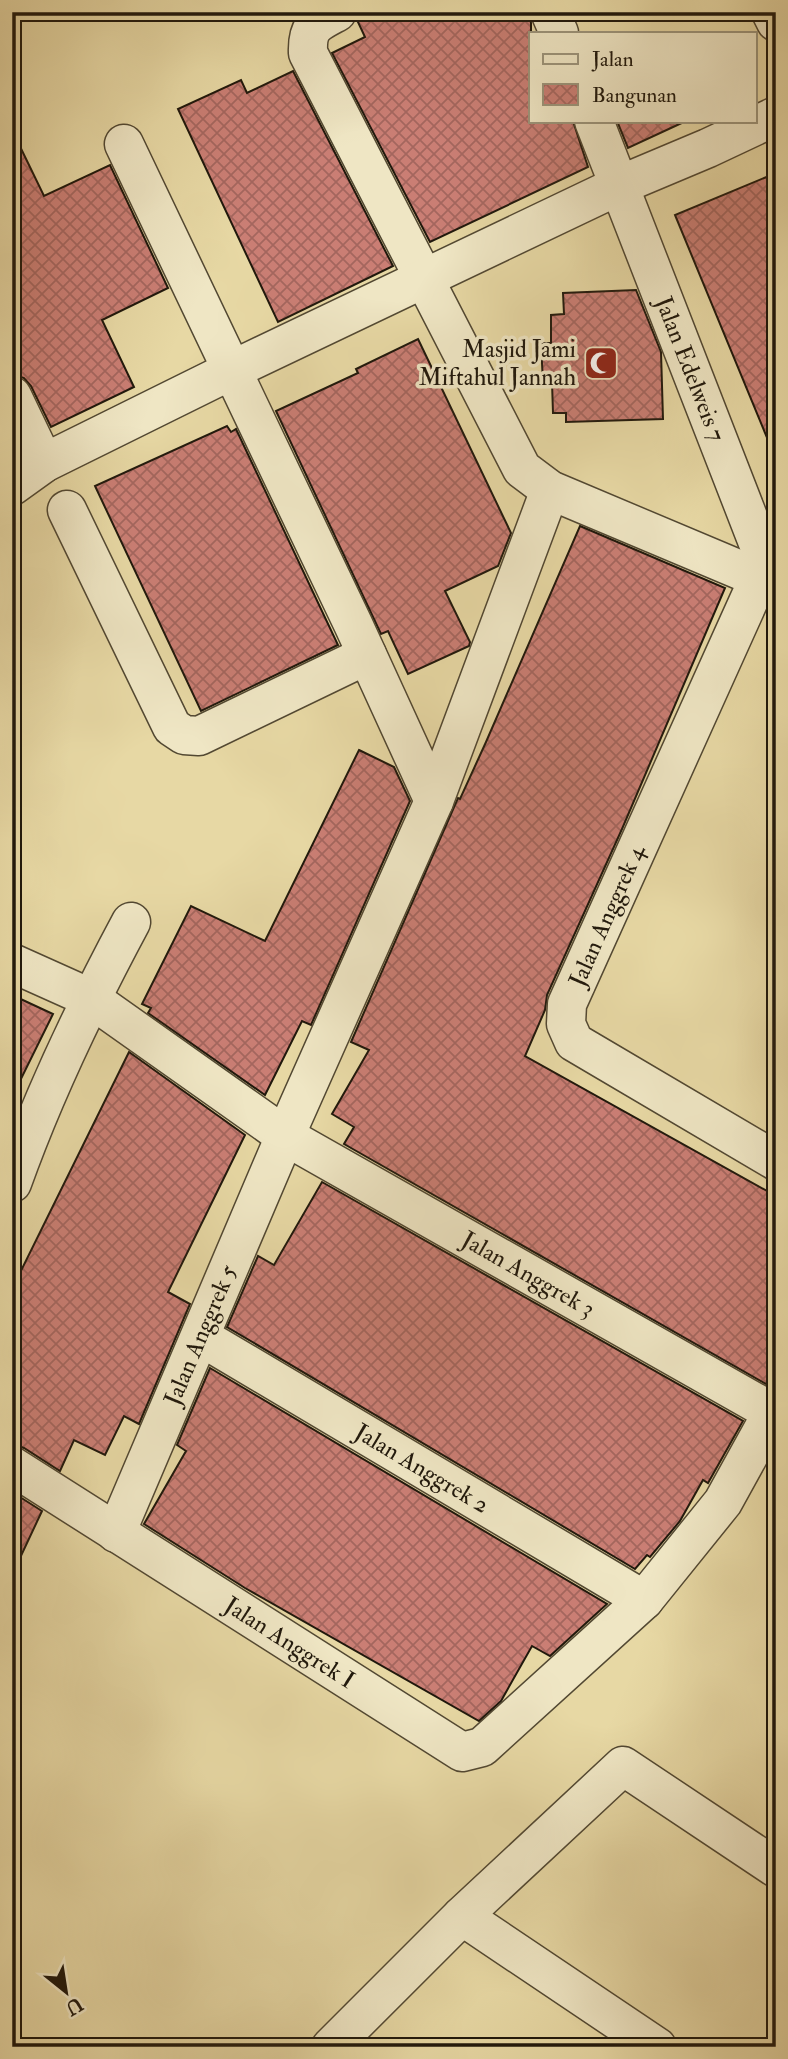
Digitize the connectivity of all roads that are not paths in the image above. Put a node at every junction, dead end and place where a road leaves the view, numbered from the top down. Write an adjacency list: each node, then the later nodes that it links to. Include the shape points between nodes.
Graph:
1 (337, 12): 10 (street, via 315,23 308,37 308,53)
2 (550, 12): 5 (street)
3 (771, 12): 4 (street)
4 (776, 22)
5 (559, 32)
6 (776, 116): 9 (street)
7 (594, 122): 9 (street, Jalan Edelweis 7)
8 (124, 144): 11 (street)
9 (620, 185): 10 (street); 17 (street, Jalan Edelweis 7)
10 (425, 279): 11 (street); 15 (street, via 522,469)
11 (232, 370): 13 (street); 18 (street)
12 (12, 396): 13 (street)
13 (44, 463): 14 (street)
14 (12, 486)
15 (550, 490): 17 (street); 19 (street, Jalan Anggrek 5)
16 (67, 510): 18 (street, via 172,727 184,735 199,736)
17 (766, 560): 24 (street, Jalan Anggrek 4, via 567,1004 566,1024 574,1042)
18 (367, 655): 19 (street)
19 (434, 801): 23 (street, Jalan Anggrek 5)
20 (131, 922): 22 (street)
21 (12, 963): 22 (street, Jalan Anggrek 3)
22 (90, 998): 23 (street, Jalan Anggrek 3); 25 (street)
23 (285, 1136): 26 (street, Jalan Anggrek 5); 27 (street, Jalan Anggrek 3)
24 (776, 1161)
25 (12, 1183)
26 (201, 1337): 29 (street, Jalan Anggrek 5); 30 (street, Jalan Anggrek 2)
27 (774, 1409): 30 (street, via 723,1502)
28 (12, 1466): 29 (street, Jalan Anggrek I)
29 (116, 1533): 30 (street, Jalan Anggrek I, via 462,1752 482,1747)
30 (645, 1600)
31 (776, 1868): 32 (street, via 624,1766)
32 (462, 1916): 33 (street); 34 (street)
33 (331, 2047)
34 (657, 2047)

